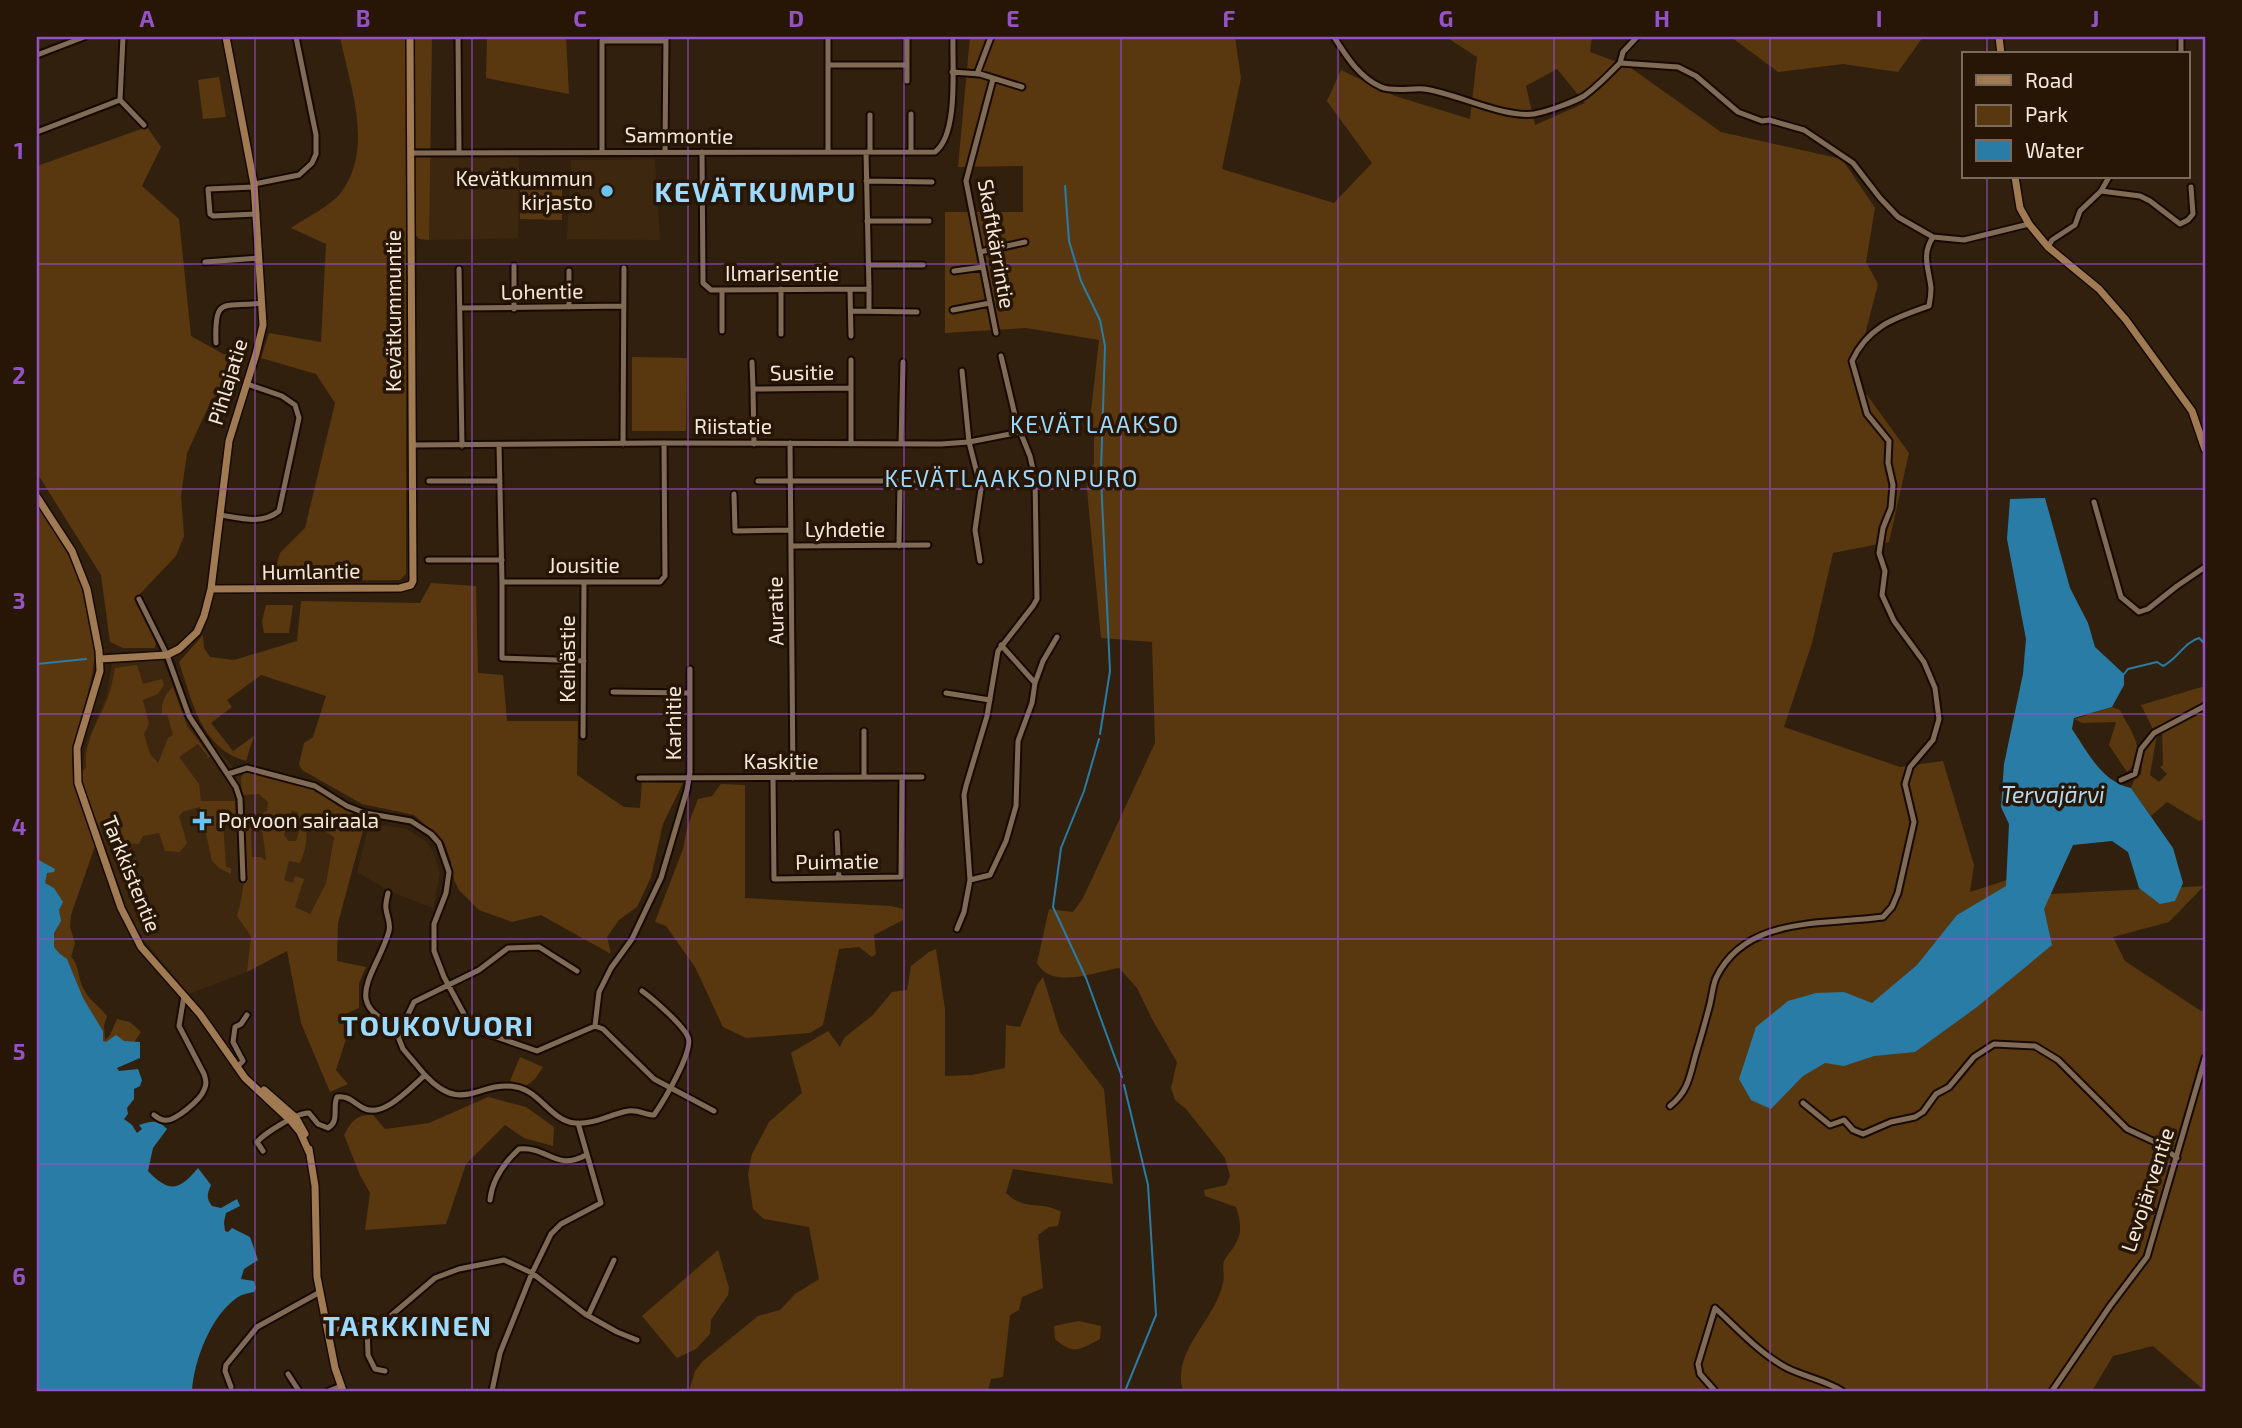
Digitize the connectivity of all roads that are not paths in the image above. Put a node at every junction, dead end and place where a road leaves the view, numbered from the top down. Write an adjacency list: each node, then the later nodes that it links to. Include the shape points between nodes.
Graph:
1 (84, 37): 14 (street)
2 (123, 37): 23 (street)
3 (226, 37): 40 (street, Pihlajatie)
4 (296, 37): 40 (street, via 316,154 299,175)
5 (410, 37): 34 (street, Kevätkummuntie)
6 (458, 37): 35 (street)
7 (828, 37): 16 (street)
8 (907, 37): 17 (street)
9 (953, 37): 18 (street)
10 (991, 37): 19 (street)
11 (1334, 37): 15 (street, via 1368,80 1384,88 1425,89 1527,114 1584,96)
12 (1637, 37): 15 (street, via 1623,52)
13 (666, 39): 28 (street, via 601,41); 29 (street)
14 (37, 55)
15 (1620, 63): 47 (street, via 1678,67 1696,76 1738,112 1804,130 1853,163 1898,217)
16 (828, 65): 17 (street); 31 (street)
17 (907, 65): 21 (street)
18 (952, 72): 19 (street); 33 (street, Sammontie, via 951,116 944,144 935,152)
19 (976, 74): 20 (street)
20 (993, 79): 22 (street); 50 (street, Skaftkärrintie, via 966,181)
21 (907, 82)
22 (1022, 87)
23 (120, 100): 26 (street); 27 (street)
24 (911, 114): 33 (street)
25 (870, 115): 32 (street, Ilmarisentie)
26 (144, 125)
27 (37, 132)
28 (602, 151): 29 (street, Sammontie); 35 (street, Sammontie)
29 (665, 152): 30 (street, Sammontie)
30 (702, 152): 31 (street, Sammontie); 63 (street, Ilmarisentie, via 703,284)
31 (828, 152): 32 (street, Sammontie)
32 (868, 152): 33 (street, Sammontie); 38 (street, Ilmarisentie)
33 (911, 152)
34 (411, 153): 35 (street, Sammontie); 97 (street, Kevätkummuntie)
35 (459, 153)
36 (2015, 178): 46 (street, via 2020,208)
37 (2108, 178): 42 (street)
38 (866, 181): 39 (street); 44 (street, Ilmarisentie)
39 (932, 182)
40 (254, 186): 43 (street, Pihlajatie); 43 (street, via 208,189 209,210 214,216)
41 (2191, 187): 42 (street, via 2193,214 2180,224 2140,196)
42 (2101, 191): 49 (street, via 2080,211 2075,225)
43 (257, 215): 51 (street, Pihlajatie)
44 (867, 221): 45 (street); 53 (street, Ilmarisentie)
45 (929, 221)
46 (2029, 224): 47 (street, via 1964,240); 49 (street)
47 (1933, 237): 165 (street, via 1926,259 1929,306 1880,326 1860,344 1852,361 1867,414 1889,441 1894,485 1879,553 1885,571 1882,595 1894,621 1924,662 1935,688 1939,719 1933,740 1910,766 1905,784 1914,822 1898,892 1883,917 1788,926 1744,943 1716,978 1692,1072 1682,1096)
48 (1025, 242): 50 (street)
49 (2048, 247): 100 (street, via 2099,289 2126,320 2192,411)
50 (980, 252): 56 (street, Skaftkärrintie)
51 (259, 258): 52 (street); 65 (street, Pihlajatie)
52 (205, 262)
53 (868, 265): 54 (street); 62 (street, Ilmarisentie)
54 (923, 265)
55 (514, 266): 70 (street)
56 (983, 267): 60 (street); 66 (street, Skaftkärrintie)
57 (624, 268): 67 (street)
58 (459, 269): 69 (street)
59 (569, 271): 68 (street)
60 (954, 271)
61 (781, 289): 63 (street, Ilmarisentie); 64 (street, Ilmarisentie); 77 (street)
62 (869, 289): 64 (street, Ilmarisentie); 73 (street, Ilmarisentie)
63 (722, 290): 75 (street)
64 (850, 290): 72 (street)
65 (262, 303): 79 (street, via 221,308 215,317); 85 (street, Pihlajatie, via 262,333)
66 (990, 303): 71 (street); 76 (street, Skaftkärrintie)
67 (624, 306): 68 (street, Lohentie); 95 (street)
68 (569, 307): 70 (street, Lohentie)
69 (460, 308): 70 (street, Lohentie); 99 (street)
70 (514, 309)
71 (953, 310)
72 (851, 311): 73 (street); 78 (street)
73 (869, 312): 74 (street)
74 (917, 312)
75 (722, 331)
76 (996, 333)
77 (781, 334)
78 (851, 336)
79 (216, 343)
80 (1001, 356): 89 (street)
81 (851, 360): 86 (street, Susitie)
82 (752, 362): 87 (street, Susitie)
83 (903, 362): 94 (street)
84 (962, 371): 90 (street)
85 (247, 384): 110 (street, Pihlajatie, via 229,441); 110 (street, via 295,405 299,418 296,435 279,511 258,520)
86 (851, 388): 87 (street, Susitie); 96 (street, Susitie)
87 (753, 389): 92 (street, Susitie)
88 (1051, 426): 89 (street, Riistatie)
89 (1021, 431): 90 (street, Riistatie); 125 (street, via 1035,478 1037,599)
90 (969, 442): 94 (street, Riistatie); 117 (street, via 982,489 975,530)
91 (664, 443): 92 (street, Riistatie); 95 (street, Riistatie); 120 (street, Jousitie, via 664,580)
92 (754, 443): 93 (street, Riistatie)
93 (790, 443): 96 (street, Riistatie); 104 (street, Auratie)
94 (901, 443): 96 (street, Riistatie)
95 (624, 444): 98 (street, Riistatie)
96 (851, 444)
97 (413, 445): 99 (street, Riistatie); 121 (street, Kevätkummuntie)
98 (499, 445): 99 (street, Riistatie); 102 (street)
99 (462, 446)
100 (2205, 449)
101 (429, 481): 102 (street)
102 (500, 481): 116 (street)
103 (758, 481): 104 (street)
104 (791, 481): 105 (street); 111 (street, Auratie)
105 (900, 481): 106 (street); 112 (street, Lyhdetie)
106 (927, 481)
107 (734, 494): 111 (street, via 735,531)
108 (37, 497): 127 (street, Tarkkistentie, via 81,570)
109 (2094, 502): 118 (street, via 2120,597 2139,612)
110 (220, 515): 122 (street, Pihlajatie)
111 (790, 530): 114 (street, Auratie)
112 (899, 545): 113 (street, Lyhdetie); 114 (street, Lyhdetie)
113 (928, 545)
114 (791, 546): 145 (street, Auratie)
115 (428, 560): 116 (street)
116 (502, 560): 119 (street)
117 (980, 561)
118 (2205, 568)
119 (502, 582): 120 (street, Jousitie); 128 (street, via 502,658)
120 (584, 583): 128 (street, Keihästie)
121 (411, 584): 122 (street, Humlantie, via 400,588)
122 (211, 589): 126 (street, Pihlajatie, via 194,636)
123 (139, 599): 126 (street)
124 (1058, 637): 130 (street)
125 (1001, 645): 130 (street); 134 (street)
126 (167, 655): 127 (street); 138 (street, via 189,716)
127 (100, 659): 156 (street, Tarkkistentie, via 96,689 77,748 78,783 135,938)
128 (584, 661): 137 (street, Keihästie)
129 (690, 668): 132 (street, Karhitie)
130 (1035, 683): 150 (street, via 1016,749 1016,806 1006,841 990,875)
131 (613, 692): 132 (street)
132 (690, 693): 143 (street, Karhitie)
133 (946, 693): 134 (street)
134 (990, 700): 150 (street, via 964,795)
135 (2205, 706): 146 (street, via 2154,733 2141,749 2135,774)
136 (864, 731): 139 (street)
137 (583, 736)
138 (229, 774): 149 (street, via 240,799); 154 (street, via 247,768 315,786 347,806 411,821 431,834 449,872 432,940)
139 (864, 777): 140 (street, Kaskitie); 145 (street, Kaskitie)
140 (902, 777): 141 (street, Kaskitie); 148 (street, Puimatie, via 901,877)
141 (922, 777)
142 (639, 778): 143 (street, Kaskitie)
143 (690, 778): 144 (street, Kaskitie); 158 (street, Karhitie, via 664,869 632,939 599,992)
144 (773, 778): 145 (street, Kaskitie); 148 (street, Puimatie, via 774,879)
145 (793, 778)
146 (2121, 780)
147 (837, 833): 148 (street)
148 (839, 878)
149 (243, 879)
150 (970, 880): 152 (street)
151 (388, 893): 159 (street, via 390,928 365,994 373,1015)
152 (957, 929)
153 (577, 971): 154 (street, via 539,947 508,948)
154 (449, 985): 158 (street, via 471,1025 529,1050 544,1050); 159 (street, via 414,1002)
155 (642, 991): 163 (street, via 688,1037 690,1049)
156 (184, 996): 161 (street, Tarkkistentie); 167 (street, via 179,1026 204,1073 205,1090 171,1120)
157 (247, 1015): 161 (street, via 235,1027 233,1042 243,1062)
158 (595, 1026): 163 (street, via 642,1070)
159 (402, 1027): 162 (street, via 403,1049)
160 (2205, 1058): 172 (street, Levojärventie)
161 (239, 1070): 168 (street, Tarkkistentie)
162 (425, 1075): 168 (street, via 382,1109 368,1110 341,1096 335,1100 332,1126); 169 (street, via 440,1090 458,1095 522,1088 564,1120)
163 (669, 1088): 166 (street); 169 (street, via 654,1115 631,1110)
164 (1802, 1103): 172 (street, via 1830,1125 1844,1121 1863,1133 1923,1112 1974,1057 1994,1044 2035,1046 2058,1060 2127,1129)
165 (1670, 1106)
166 (714, 1111)
167 (154, 1115)
168 (295, 1120): 170 (street, via 263,1135 257,1142); 176 (street, Tarkkistentie, via 309,1152 315,1186)
169 (578, 1123): 171 (street)
170 (263, 1151)
171 (586, 1155): 173 (street, via 565,1162 537,1150 519,1149 496,1177); 175 (street, via 601,1203 551,1234)
172 (2177, 1158): 190 (street, Levojärventie, via 2147,1257)
173 (490, 1200)
174 (614, 1260): 177 (street)
175 (532, 1273): 177 (street); 178 (street, via 504,1261 455,1270 425,1284 387,1319); 187 (street, via 500,1353)
176 (320, 1292): 179 (street, Tarkkistentie); 183 (street, via 255,1329 226,1365)
177 (588, 1316): 180 (street)
178 (367, 1325): 179 (street); 181 (street, via 370,1362)
179 (329, 1331): 184 (street, Tarkkistentie)
180 (637, 1340)
181 (385, 1371)
182 (288, 1374): 185 (street)
183 (231, 1387)
184 (342, 1389): 186 (street)
185 (299, 1391)
186 (329, 1391)
187 (492, 1391)
188 (1715, 1391): 189 (street, via 1700,1374 1698,1364 1715,1308 1770,1357)
189 (1842, 1391)
190 (2052, 1391)

